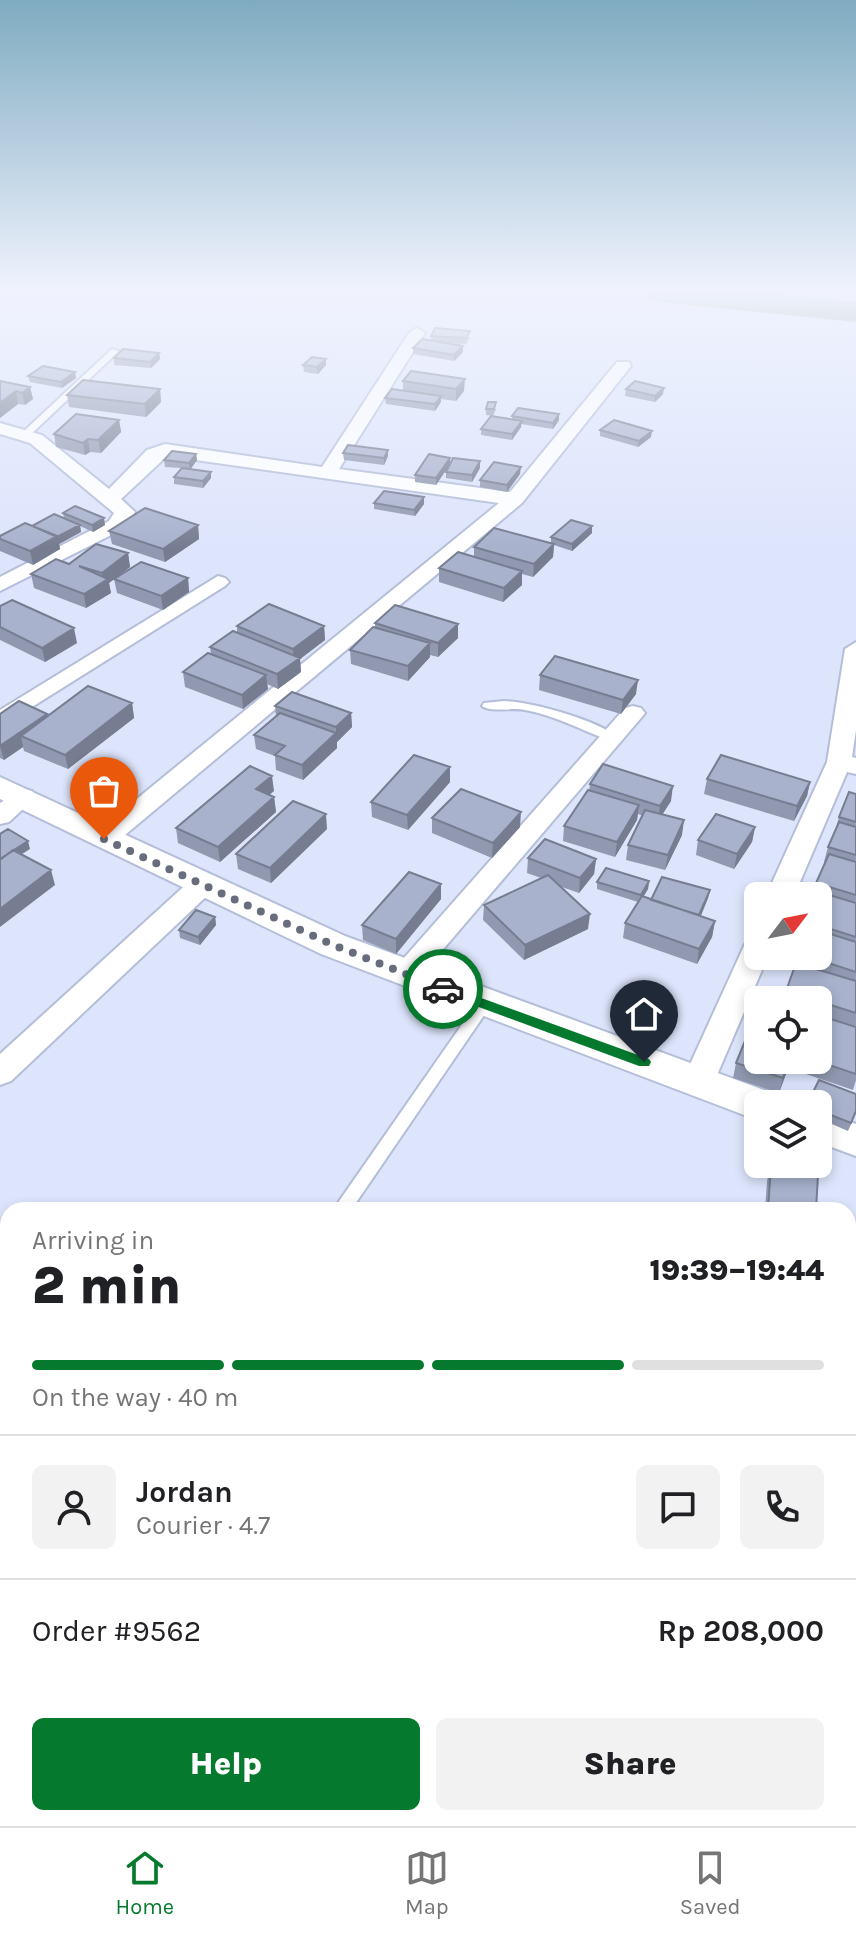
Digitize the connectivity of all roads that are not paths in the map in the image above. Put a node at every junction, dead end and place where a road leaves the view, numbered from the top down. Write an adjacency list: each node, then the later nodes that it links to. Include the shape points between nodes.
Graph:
1 (87, 377): 5 (lane)
2 (389, 377): 6 (street)
3 (614, 377): 8 (street)
4 (0, 428): 5 (street)
5 (26, 434): 7 (street)
6 (327, 473): 7 (street, via 165,450 154,454); 8 (street)
7 (111, 498): 10 (street, via 125,512 116,525)
8 (515, 499): 18 (street)
9 (218, 582): 14 (street)
10 (0, 585)
11 (856, 649): 16 (street)
12 (488, 706): 15 (lane, via 527,705)
13 (633, 713): 15 (street)
14 (0, 720)
15 (612, 737): 22 (street)
16 (848, 764): 19 (street)
17 (8, 800): 18 (street)
18 (104, 839): 20 (street)
19 (787, 882)
20 (201, 886): 22 (street); 24 (street)
21 (747, 970): 25 (street)
22 (406, 974): 23 (street)
23 (484, 1004): 25 (street); 29 (lane)
24 (0, 1073)
25 (698, 1082): 26 (street)
26 (744, 1099)
27 (832, 1131): 28 (street)
28 (856, 1140)
29 (348, 1202)

